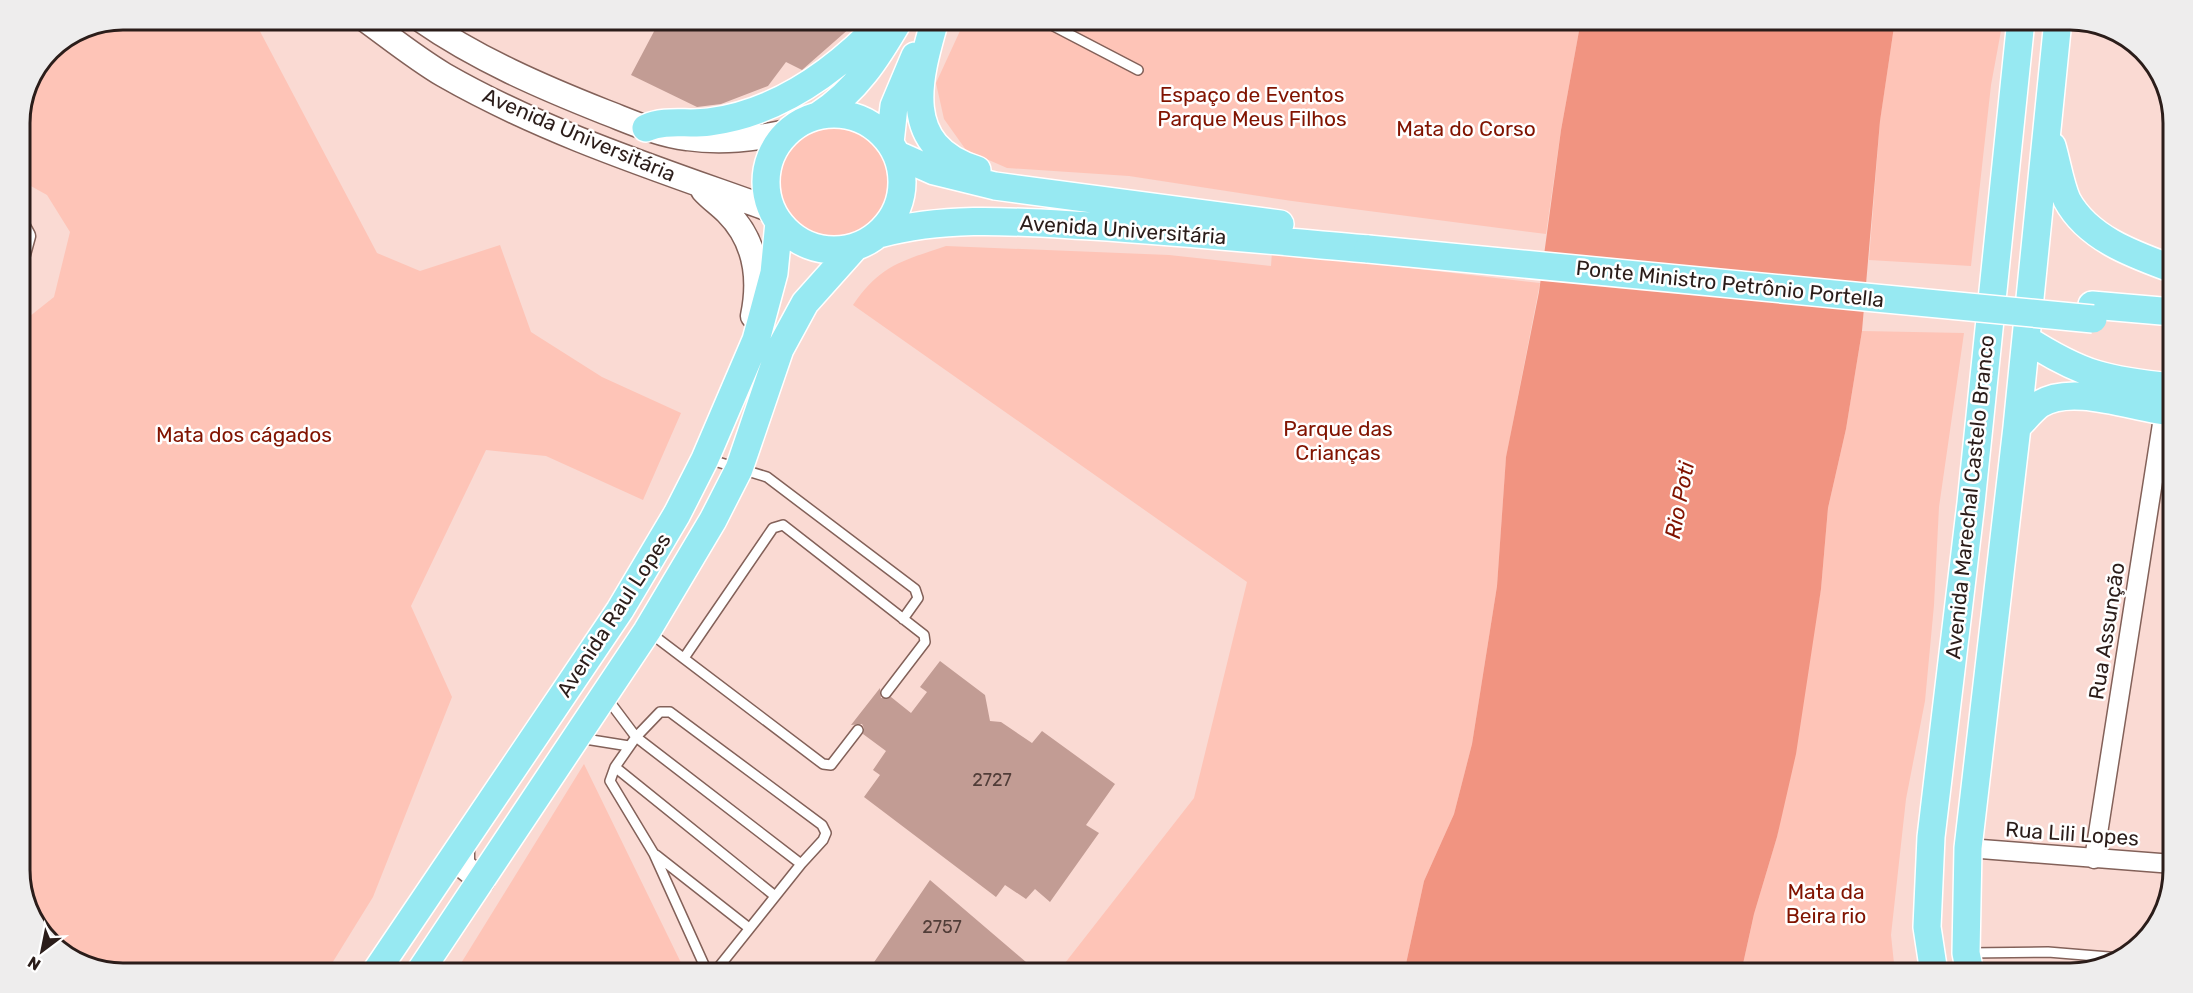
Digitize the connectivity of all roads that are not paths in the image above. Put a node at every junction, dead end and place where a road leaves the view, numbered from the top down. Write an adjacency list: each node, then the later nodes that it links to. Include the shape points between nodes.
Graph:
1 (380, 30): 16 (main road, Avenida Universitária, via 444,74 505,107 609,152)
2 (438, 30): 12 (main road, Avenida Universitária, via 490,61)
3 (874, 30): 12 (main road, via 820,78 760,108 710,122 662,123)
4 (893, 30): 11 (main road, via 857,84)
5 (930, 30): 15 (main road, via 894,106)
6 (933, 30): 17 (main road, via 918,107 932,141 946,157 961,165 1031,183)
7 (1061, 30): 10 (lane)
8 (2020, 30): 34 (main road, Avenida Marechal Castelo Branco)
9 (2057, 30): 14 (main road, Avenida Marechal Castelo Branco)
10 (1138, 70)
11 (819, 115): 13 (main road); 15 (main road, via 836,114 869,123)
12 (646, 128): 13 (main road, Avenida Universitária, via 709,140 749,140)
13 (787, 132): 18 (main road, via 774,148 767,168 766,189)
14 (2048, 132): 22 (main road, via 2067,200 2085,222 2133,255); 26 (main road, Avenida Marechal Castelo Branco)
15 (894, 149): 17 (main road, Avenida Universitária, via 934,171); 19 (main road, via 902,174 902,192 897,209)
16 (697, 184): 18 (main road, Avenida Universitária); 27 (main road, via 741,229 756,266 756,301)
17 (1051, 193): 20 (main road, Avenida Universitária)
18 (775, 216): 21 (main road, via 796,238 818,248); 27 (main road, Avenida Raul Lopes, via 774,273 768,302)
19 (879, 234): 20 (main road, Avenida Universitária, via 950,221); 21 (main road)
20 (1369, 243): 23 (main road, Ponte Ministro Petrônio Portella)
21 (855, 247): 33 (main road, Avenida Raul Lopes, via 805,303 780,349)
22 (2163, 265)
23 (2092, 312): 24 (main road); 25 (main road)
24 (2163, 312)
25 (2163, 327)
26 (2026, 339): 28 (main road, via 2086,373 2120,382); 30 (main road, Avenida Marechal Castelo Branco)
27 (740, 375): 32 (main road, Avenida Raul Lopes)
28 (2163, 401)
29 (2163, 403): 30 (main road, via 2072,395 2054,398 2039,405)
30 (2017, 428): 35 (main road, Avenida Marechal Castelo Branco)
31 (2163, 446): 49 (street, Rua Assunção)
32 (705, 459): 33 (lane); 46 (main road, Avenida Raul Lopes, via 649,564)
33 (739, 469): 36 (lane, via 766,477 915,589 918,598); 37 (main road, Avenida Raul Lopes)
34 (1971, 503): 35 (main road); 60 (main road, Avenida Marechal Castelo Branco, via 1931,837 1927,927)
35 (2006, 508): 47 (main road, Avenida Marechal Castelo Branco)
36 (903, 619): 38 (lane, via 790,528 777,526); 39 (lane, via 924,635 925,642)
37 (647, 631): 38 (lane); 40 (main road, Avenida Raul Lopes)
38 (684, 658): 41 (lane, via 823,765 831,765)
39 (886, 693)
40 (605, 695): 42 (lane); 43 (main road, Avenida Raul Lopes)
41 (858, 730)
42 (636, 737): 44 (lane); 51 (lane); 51 (lane, via 660,712 670,712 822,825 826,833 823,840)
43 (577, 738): 44 (lane); 52 (main road, Avenida Raul Lopes)
44 (629, 746): 45 (lane)
45 (615, 766): 48 (lane, via 610,781); 53 (lane)
46 (462, 844): 52 (main road, via 462,865); 56 (main road, Avenida Raul Lopes)
47 (1968, 848): 49 (street, Rua Lili Lopes); 61 (main road, Avenida Marechal Castelo Branco)
48 (654, 854): 54 (lane); 58 (lane)
49 (2094, 858): 50 (street, Rua Lili Lopes)
50 (2163, 863)
51 (801, 864): 53 (lane)
52 (482, 881): 57 (main road, Avenida Raul Lopes)
53 (775, 896): 54 (lane)
54 (749, 928): 59 (lane)
55 (2103, 956): 61 (lane, via 2048,952)
56 (382, 963)
57 (426, 963)
58 (703, 963)
59 (722, 963)
60 (1932, 963)
61 (1968, 963)

